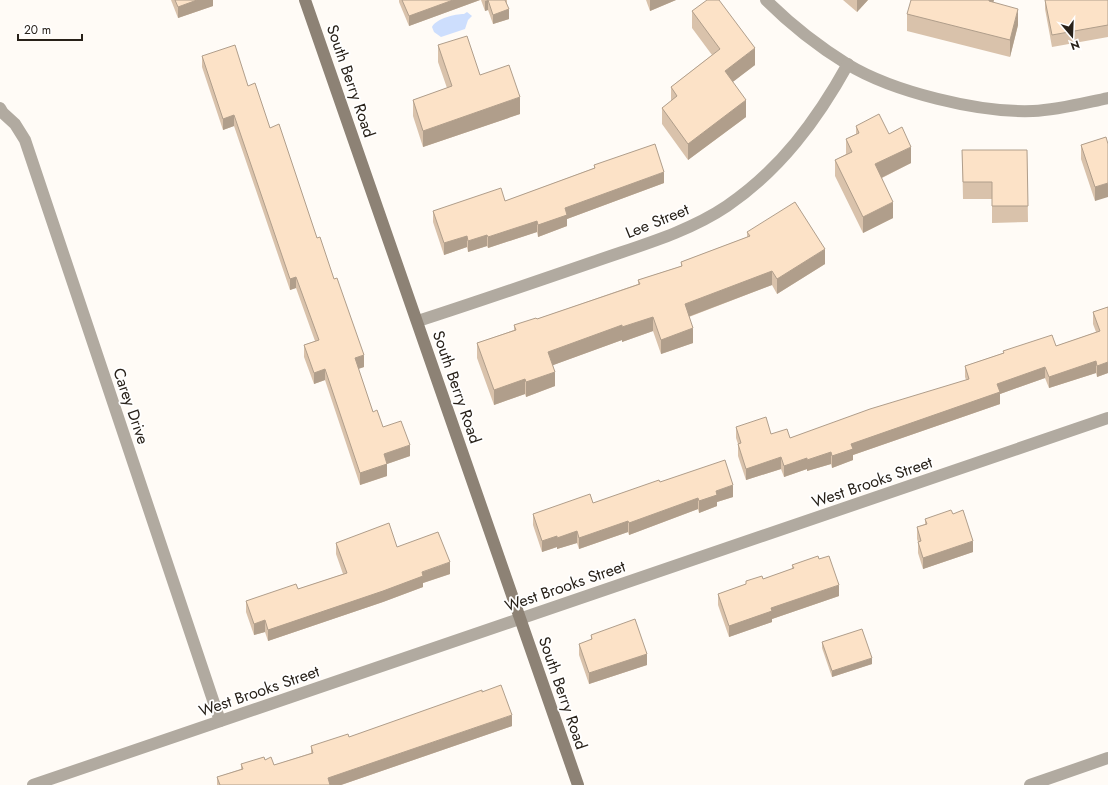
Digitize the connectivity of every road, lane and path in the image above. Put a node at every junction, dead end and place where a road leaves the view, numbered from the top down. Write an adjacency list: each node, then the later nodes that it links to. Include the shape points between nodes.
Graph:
1 (305, 0): 6 (street, South Berry Road)
2 (766, 0): 3 (street, via 796,27)
3 (848, 64): 4 (street, via 876,78 927,96 999,109 1033,111); 6 (street, Lee Street, via 809,126 791,149 768,173 726,206 669,235)
4 (1108, 98)
5 (1, 112): 9 (street, Carey Drive, via 15,124 25,140)
6 (418, 321): 8 (street, South Berry Road)
7 (1108, 418): 8 (street, West Brooks Street)
8 (519, 619): 9 (street, West Brooks Street); 12 (street, South Berry Road)
9 (220, 721): 11 (street, West Brooks Street)
10 (1108, 758): 13 (street)
11 (33, 785)
12 (578, 785)
13 (1030, 785)

